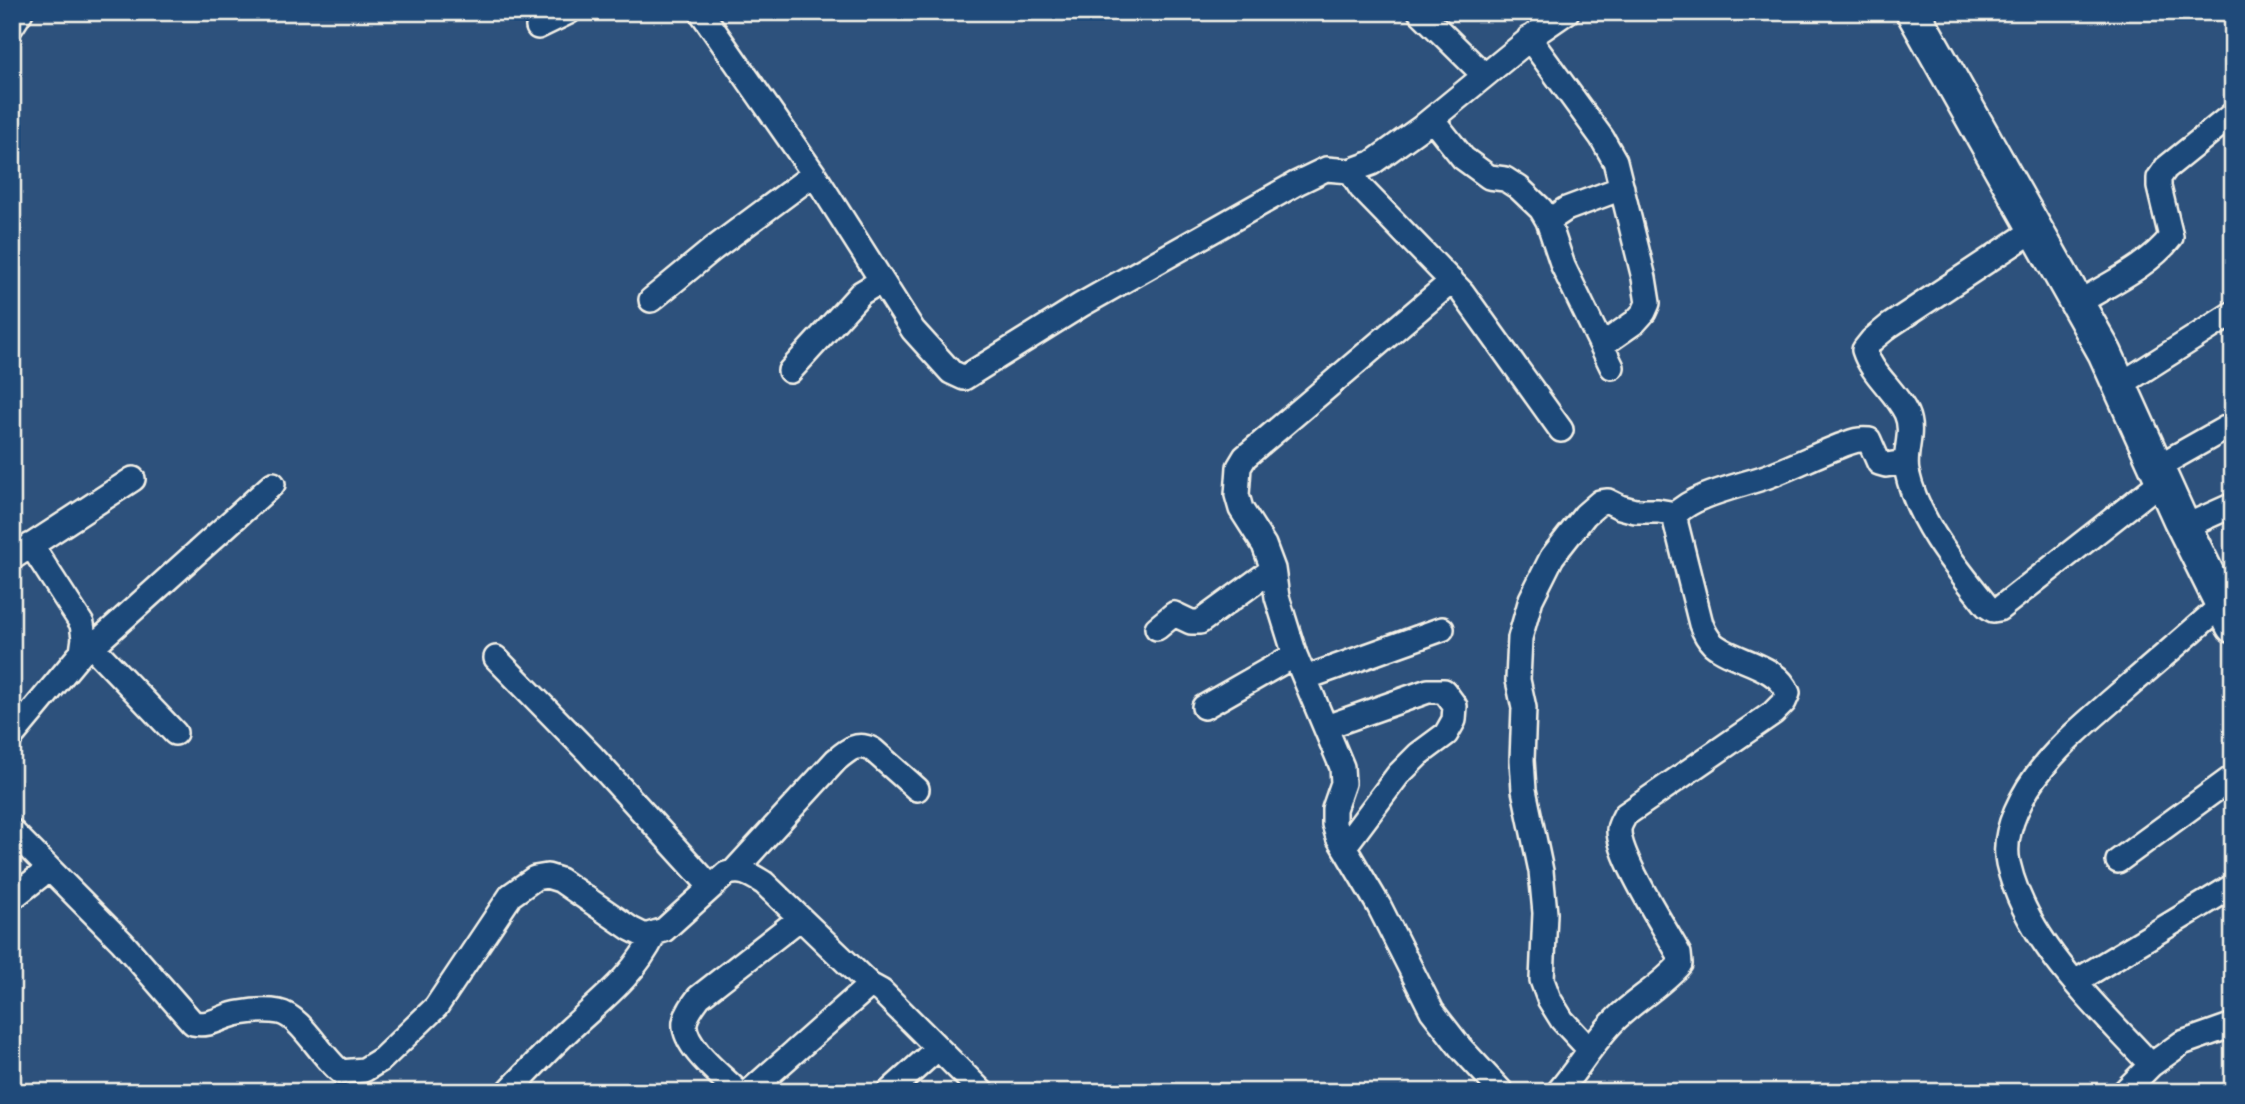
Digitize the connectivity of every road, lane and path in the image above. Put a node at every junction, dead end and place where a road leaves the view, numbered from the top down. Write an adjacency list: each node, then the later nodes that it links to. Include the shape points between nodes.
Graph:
1 (21, 12): 7 (street)
2 (569, 12): 8 (street)
3 (701, 12): 14 (street)
4 (1420, 12): 10 (street)
5 (1567, 12): 9 (street)
6 (1913, 12): 17 (highway)
7 (12, 26)
8 (538, 27)
9 (1530, 38): 10 (street); 15 (street, via 1602,138 1615,161)
10 (1485, 75): 12 (street)
11 (2233, 114): 21 (street, via 2159,178 2171,237 2163,248)
12 (1432, 118): 13 (street, via 1372,163); 16 (street, via 1463,158 1489,177 1505,179 1519,188)
13 (1350, 171): 18 (street, via 1326,169 1297,183 1081,305 964,378 943,365 913,330); 19 (street)
14 (814, 174): 18 (street); 20 (street)
15 (1622, 188): 16 (street, via 1566,209); 23 (street, via 1648,303 1636,322)
16 (1548, 221): 23 (street, via 1563,267)
17 (2034, 230): 21 (highway); 29 (street, via 1889,326 1864,350 1906,414 1910,429)
18 (881, 281): 25 (street, via 861,293)
19 (1452, 281): 28 (street); 37 (street, via 1245,457 1239,467 1237,495)
20 (651, 300)
21 (2078, 303): 26 (highway)
22 (2233, 313): 26 (street)
23 (1602, 345): 24 (street)
24 (1612, 367)
25 (790, 371)
26 (2120, 385): 30 (highway)
27 (2233, 424): 30 (street)
28 (1561, 430)
29 (1906, 462): 30 (street, via 1912,488 1941,546 1993,610 2016,597); 34 (street, via 1879,463 1869,440 1862,439 1696,500)
30 (2160, 473): 35 (highway)
31 (133, 479): 36 (street)
32 (273, 484): 41 (street)
33 (2233, 505): 35 (street)
34 (1676, 514): 65 (street, via 1600,502 1552,556 1531,599 1520,638 1524,790 1545,913 1542,981 1562,1020); 65 (street, via 1707,637 1771,674 1785,684 1788,693 1773,713 1625,815 1619,828 1620,842 1679,954 1680,964)
35 (2184, 527): 38 (highway)
36 (21, 551): 41 (street, via 82,624)
37 (1273, 569): 39 (street, via 1200,622 1174,614); 42 (street)
38 (2227, 616): 61 (street, via 2083,726 2044,766 2021,800 2010,828 2007,860 2016,890 2041,937)
39 (1157, 628)
40 (1442, 629): 44 (street)
41 (89, 642): 47 (street); 48 (street)
42 (1295, 655): 44 (street); 45 (street)
43 (496, 658): 57 (street)
44 (1305, 678): 46 (street)
45 (1204, 707)
46 (1326, 727): 52 (street, via 1342,767 1334,824); 52 (street, via 1428,691 1444,691 1455,706 1446,734 1398,775)
47 (175, 733)
48 (12, 736)
49 (2233, 777): 53 (street)
50 (917, 789): 55 (street, via 873,750 866,746 849,749)
51 (12, 831): 54 (street)
52 (1344, 847): 73 (street, via 1432,1011)
53 (2118, 861)
54 (49, 869): 58 (street); 60 (street, via 194,1023 214,1023 237,1013 285,1014 341,1072 364,1070 407,1036 444,996 511,895 535,878 560,880 631,929)
55 (735, 870): 57 (street); 59 (street, via 764,883)
56 (2233, 886): 61 (street)
57 (711, 887): 60 (street)
58 (12, 898)
59 (799, 919): 62 (street); 69 (street, via 699,997 685,1023 695,1050)
60 (654, 935): 68 (street, via 620,984)
61 (2075, 982): 66 (street)
62 (870, 985): 64 (street); 70 (street)
63 (2233, 1024): 66 (street, via 2182,1043)
64 (939, 1048): 71 (street); 72 (street)
65 (1589, 1049): 67 (street)
66 (2151, 1065): 74 (street)
67 (1565, 1090)
68 (508, 1092)
69 (738, 1092)
70 (749, 1092)
71 (889, 1092)
72 (982, 1092)
73 (1502, 1092)
74 (2124, 1092)

